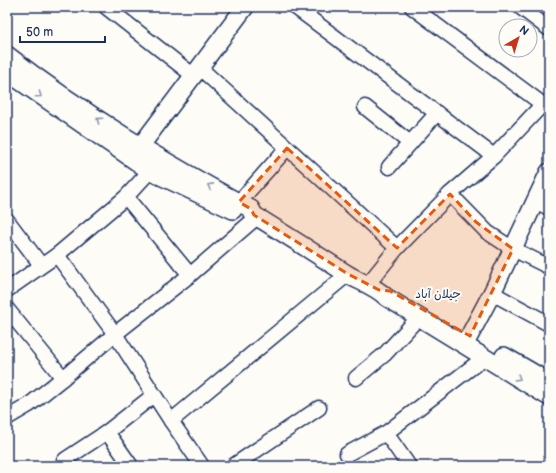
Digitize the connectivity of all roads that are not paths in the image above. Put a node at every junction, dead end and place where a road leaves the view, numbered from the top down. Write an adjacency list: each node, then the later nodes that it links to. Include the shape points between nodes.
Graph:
1 (106, 7): 9 (street)
2 (245, 7): 9 (street)
3 (295, 7): 12 (street)
4 (412, 7): 11 (street)
5 (520, 7): 6 (street)
6 (549, 28)
7 (7, 55): 15 (street, one-way to 7)
8 (7, 72): 15 (street, one-way to 15)
9 (197, 72): 14 (street); 15 (street)
10 (365, 107): 13 (street)
11 (546, 107): 16 (street)
12 (437, 113): 13 (street); 16 (street)
13 (410, 143): 17 (street)
14 (287, 148): 22 (street); 26 (street)
15 (135, 153): 18 (street)
16 (494, 156): 20 (street)
17 (389, 167)
18 (159, 169): 21 (street); 22 (street, one-way to 18); 24 (street, via 246,216)
19 (549, 172): 23 (street)
20 (450, 194): 26 (street); 27 (street, via 476,222)
21 (126, 197): 28 (street); 32 (street)
22 (239, 202): 24 (street, via 251,209)
23 (542, 204): 27 (street)
24 (255, 216): 31 (street); 32 (street)
25 (7, 220): 29 (street)
26 (397, 248): 33 (street)
27 (513, 249): 30 (street); 35 (street)
28 (57, 255): 29 (street); 39 (street)
29 (41, 265): 34 (street)
30 (549, 267)
31 (348, 274): 33 (street); 49 (street)
32 (190, 275): 39 (street)
33 (374, 287): 37 (street); 40 (street, via 390,291)
34 (7, 290)
35 (492, 293): 38 (street); 40 (street)
36 (7, 308): 42 (street)
37 (419, 318): 40 (street); 43 (street, via 385,354)
38 (549, 324)
39 (115, 334): 42 (street); 45 (street)
40 (467, 340): 41 (street); 44 (street)
41 (485, 357): 46 (street, one-way to 46); 51 (street)
42 (63, 378): 48 (street, via 30,405)
43 (356, 378)
44 (549, 382)
45 (154, 395): 49 (street); 50 (street)
46 (549, 397)
47 (319, 408): 56 (street)
48 (7, 418)
49 (171, 421): 53 (street)
50 (107, 432): 54 (street, via 66,459); 55 (street)
51 (386, 433): 52 (street); 57 (street)
52 (347, 454)
53 (199, 465)
54 (66, 466)
55 (131, 466)
56 (233, 466)
57 (409, 466)

